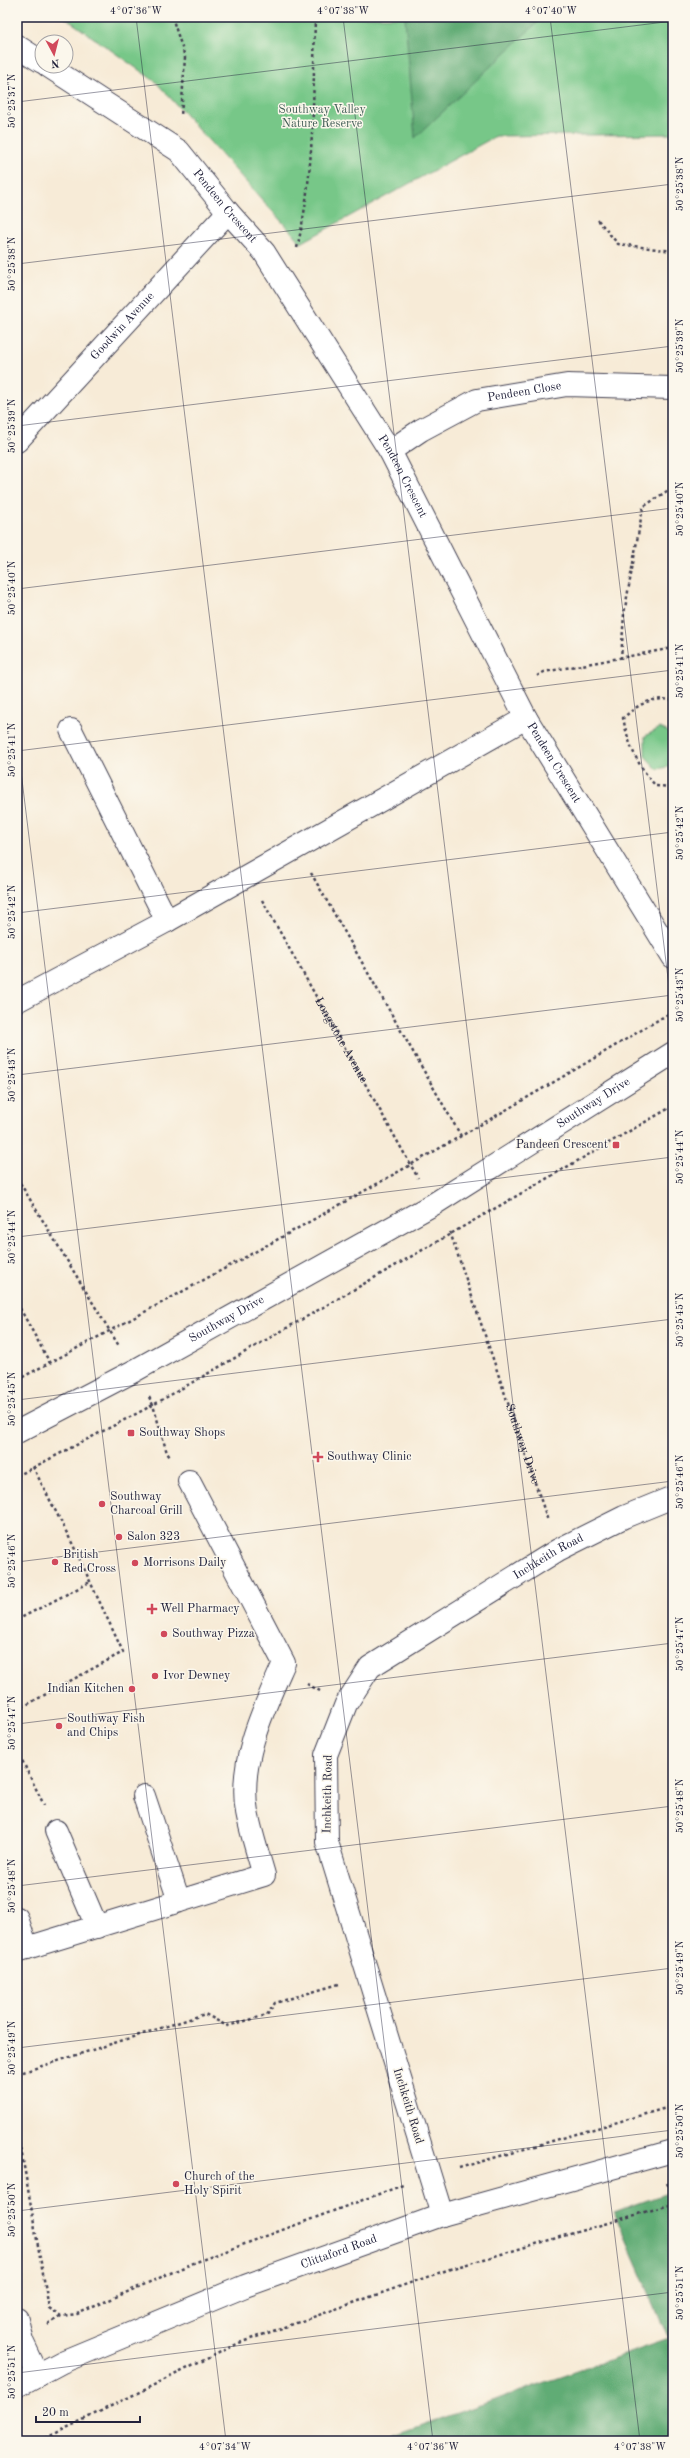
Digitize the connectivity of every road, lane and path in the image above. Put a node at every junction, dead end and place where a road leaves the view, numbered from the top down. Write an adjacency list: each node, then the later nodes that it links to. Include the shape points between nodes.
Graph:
1 (172, 17): 6 (path, via 185,57)
2 (315, 17): 10 (path, via 306,215)
3 (17, 46): 4 (street)
4 (34, 57)
5 (60, 74): 6 (street, Pendeen Crescent)
6 (179, 151): 7 (street, Pendeen Crescent)
7 (228, 212): 10 (street, Pendeen Crescent, via 264,252); 12 (street, Goodwin Avenue)
8 (598, 220): 9 (path, via 618,244)
9 (673, 251)
10 (287, 290): 13 (street, Pendeen Crescent)
11 (673, 388): 13 (street, Pendeen Close, via 567,384 477,400 421,430)
12 (17, 441)
13 (390, 451): 17 (street, Pendeen Crescent)
14 (673, 486): 16 (path, via 643,507 624,614)
15 (673, 648): 16 (path)
16 (621, 659): 17 (path, via 544,672)
17 (512, 688): 19 (street, Pendeen Crescent)
18 (673, 700): 21 (path, via 657,698 635,707 624,718 627,736 640,768 656,786)
19 (526, 718): 22 (street); 25 (street, Pendeen Crescent)
20 (71, 730): 24 (street)
21 (673, 787)
22 (297, 848): 23 (street); 30 (path)
23 (248, 876): 24 (street); 31 (path, Longstone Avenue)
24 (167, 921): 26 (street)
25 (673, 957)
26 (17, 1001)
27 (673, 1011): 30 (path)
28 (673, 1053): 33 (street, Southway Drive)
29 (673, 1106): 34 (path)
30 (461, 1136): 31 (path)
31 (410, 1165): 33 (path, Longstone Avenue); 36 (path)
32 (17, 1178): 36 (path)
33 (434, 1204): 34 (path, Southway Drive); 38 (street, Southway Drive)
34 (451, 1233): 40 (path); 46 (path, Southway Drive)
35 (17, 1303): 37 (path)
36 (110, 1332): 37 (path); 38 (path)
37 (50, 1363): 39 (path)
38 (134, 1371): 40 (path); 41 (street, Southway Drive)
39 (17, 1380)
40 (153, 1405): 42 (path); 44 (path, via 167,1453)
41 (17, 1432)
42 (32, 1467): 43 (path); 47 (path)
43 (17, 1476)
44 (189, 1481): 49 (street, via 284,1663)
45 (673, 1497): 46 (street, Inchkeith Road, via 624,1517)
46 (558, 1550): 50 (street, Inchkeith Road, via 370,1666)
47 (90, 1582): 48 (path); 51 (path, via 124,1652)
48 (17, 1620)
49 (280, 1670): 50 (path); 55 (street, via 260,1718 247,1764 247,1811 264,1874)
50 (346, 1704): 59 (street, Inchkeith Road, via 326,1755 327,1842)
51 (17, 1710)
52 (17, 1750): 54 (path)
53 (144, 1796): 55 (street)
54 (56, 1831): 57 (street)
55 (179, 1901): 57 (street)
56 (17, 1918): 58 (street)
57 (97, 1926): 58 (street)
58 (22, 1950)
59 (368, 1975): 60 (path, via 276,2003 267,2016 227,2026 205,2014); 64 (street, Inchkeith Road)
60 (17, 2074)
61 (673, 2106): 64 (path)
62 (17, 2137): 64 (path, via 49,2308 61,2316 76,2314 192,2264)
63 (673, 2151): 66 (street, Clittaford Road)
64 (430, 2176): 66 (street, Inchkeith Road)
65 (673, 2204): 70 (path, via 450,2269 239,2343)
66 (442, 2215): 68 (street, Clittaford Road, via 245,2286 62,2362)
67 (17, 2319): 68 (street, via 22,2341)
68 (38, 2375): 69 (street, Clittaford Road)
69 (17, 2386)
70 (40, 2441)

